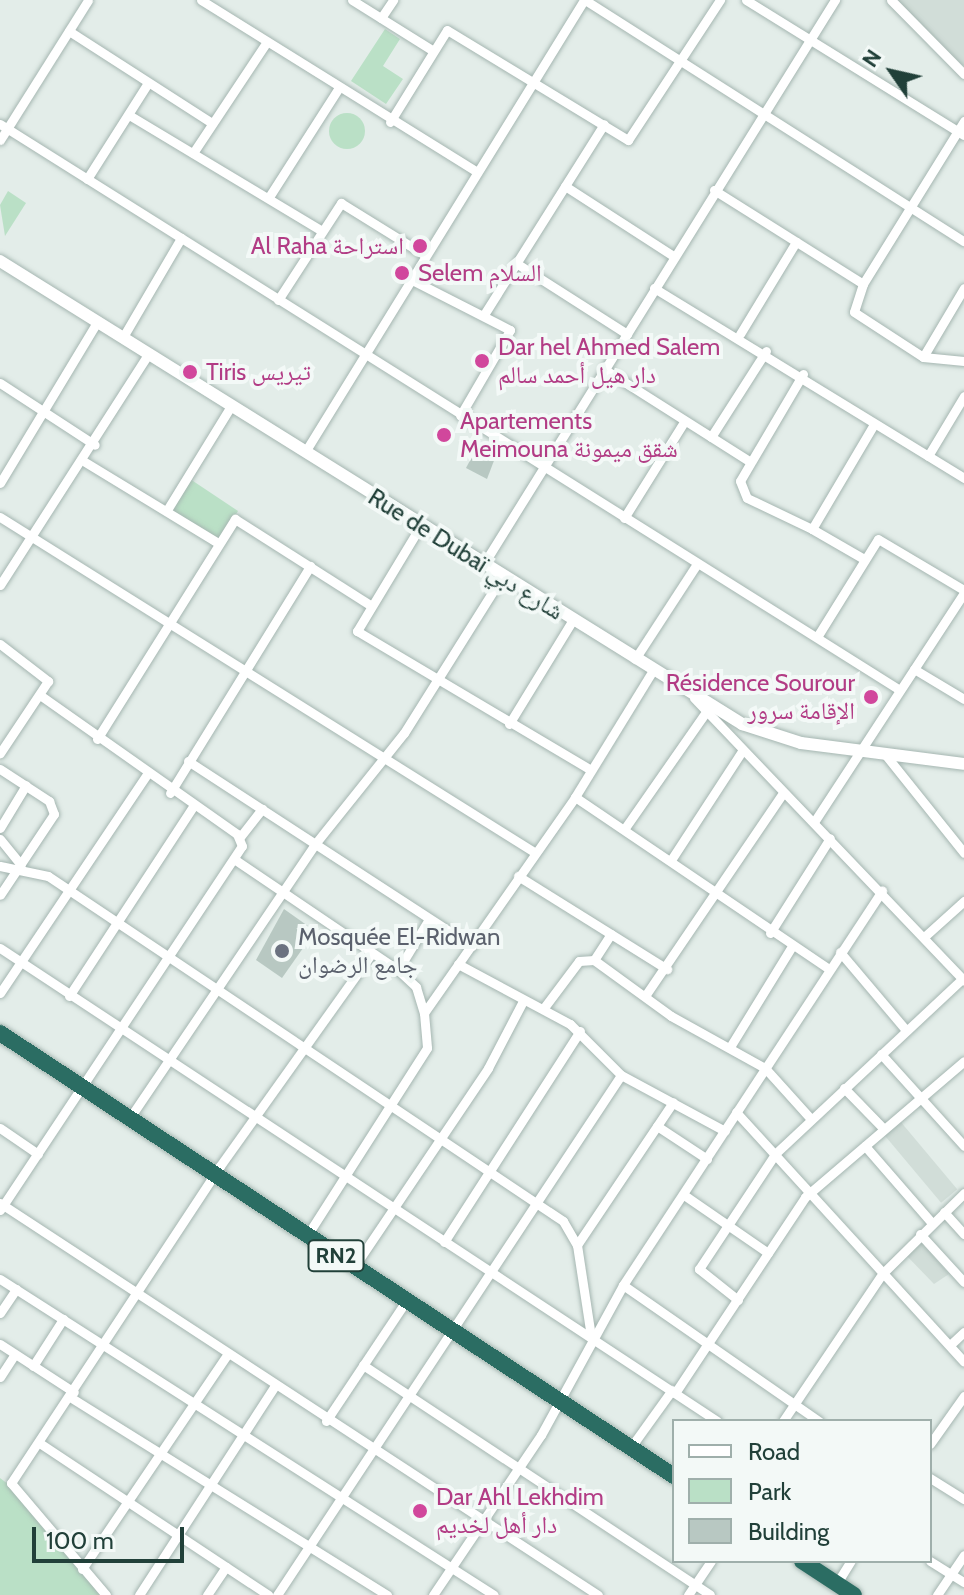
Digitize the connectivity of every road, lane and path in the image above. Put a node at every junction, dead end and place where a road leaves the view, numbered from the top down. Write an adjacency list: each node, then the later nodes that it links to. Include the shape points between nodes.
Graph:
1 (88, 0): 11 (street)
2 (352, 0): 10 (street)
3 (393, 0): 10 (street)
4 (585, 0): 15 (street); 17 (street)
5 (720, 0): 15 (street)
6 (746, 0): 12 (street)
7 (835, 0): 12 (street)
8 (891, 0): 16 (street)
9 (203, 1): 13 (street)
10 (381, 18): 14 (street)
11 (69, 31): 18 (street); 26 (street)
12 (808, 41): 20 (street); 27 (street)
13 (266, 43): 19 (street); 24 (street)
14 (432, 50): 17 (street, via 447,30); 23 (street)
15 (683, 59): 20 (street); 25 (street, via 628,140)
16 (964, 74)
17 (534, 80): 25 (street); 30 (street)
18 (148, 83): 21 (street); 24 (street)
19 (338, 89): 23 (street); 34 (street)
20 (765, 111): 33 (street); 35 (street)
21 (129, 115): 29 (street); 31 (street)
22 (964, 121): 27 (street)
23 (390, 122): 30 (street)
24 (212, 123): 29 (street)
25 (604, 124): 32 (street)
26 (4, 126): 28 (street); 31 (street)
27 (961, 133): 35 (street)
28 (0, 140)
29 (193, 153): 34 (street)
30 (477, 172): 40 (street)
31 (87, 179): 37 (street)
32 (565, 186): 41 (street); 43 (street)
33 (714, 190): 39 (street); 41 (street)
34 (269, 197): 36 (street)
35 (910, 207): 38 (street); 45 (street)
36 (322, 231): 40 (street, via 345,203); 48 (street)
37 (181, 238): 48 (street); 53 (street)
38 (964, 241)
39 (796, 242): 45 (street); 52 (street)
40 (425, 255): 44 (street)
41 (673, 256): 46 (street)
42 (0, 261): 50 (street, Rue de Dubaï شارع دبي)
43 (516, 263): 49 (street); 51 (street)
44 (412, 280): 49 (street); 56 (street)
45 (863, 284): 57 (street, via 854,312)
46 (654, 288): 51 (street); 52 (street)
47 (964, 288): 57 (street)
48 (278, 300): 56 (street)
49 (485, 313): 65 (street, via 510,334)
50 (97, 322): 53 (street, Rue de Dubaï شارع دبي); 64 (street)
51 (627, 334): 59 (street)
52 (740, 334): 54 (street)
53 (123, 337): 55 (street, Rue de Dubaï شارع دبي)
54 (766, 351): 60 (street); 68 (street)
55 (149, 353): 63 (street, Rue de Dubaï شارع دبي); 69 (street)
56 (364, 353): 65 (street); 70 (street)
57 (923, 357): 58 (street)
58 (964, 361)
59 (604, 369): 66 (street); 74 (street)
60 (803, 374): 67 (street); 72 (street)
61 (0, 383): 64 (street)
62 (964, 396): 71 (street)
63 (231, 406): 70 (street, Rue de Dubaï شارع دبي); 77 (street)
64 (44, 411): 69 (street); 76 (street)
65 (460, 416): 74 (street)
66 (684, 422): 68 (street); 79 (street)
67 (874, 424): 71 (street); 81 (street)
68 (711, 437): 72 (street)
69 (95, 445): 73 (street)
70 (305, 452): 80 (street, Rue de Dubaï شارع دبي)
71 (928, 456): 75 (street)
72 (749, 461): 81 (street, via 741,493)
73 (85, 462): 77 (street); 82 (street)
74 (541, 468): 79 (street); 86 (street)
75 (964, 478)
76 (0, 483)
77 (167, 510): 83 (street)
78 (0, 517): 82 (street)
79 (624, 518): 85 (street)
80 (421, 525): 86 (street, Rue de Dubaï شارع دبي); 91 (street)
81 (812, 529): 84 (street)
82 (33, 539): 89 (street); 94 (street)
83 (218, 543): 87 (street, via 238,518); 94 (street)
84 (864, 559): 90 (street, via 878,539); 95 (street)
85 (697, 564): 95 (street); 97 (street)
86 (483, 565): 88 (street, Rue de Dubaï شارع دبي)
87 (310, 566): 91 (street); 100 (street)
88 (502, 577): 93 (street, Rue de Dubaï شارع دبي); 101 (street)
89 (0, 585)
90 (964, 591): 92 (street)
91 (370, 605): 101 (street, via 359,633)
92 (961, 606): 98 (street)
93 (572, 621): 97 (street, Rue de Dubaï شارع دبي); 107 (street)
94 (171, 626): 100 (street); 108 (street)
95 (817, 637): 102 (street)
96 (0, 644): 103 (street, via 47,677)
97 (635, 659): 99 (street, Rue de Dubaï شارع دبي)
98 (914, 669): 102 (street); 105 (street)
99 (653, 670): 104 (street, Rue de Dubaï شارع دبي); 117 (street)
100 (245, 673): 113 (street); 114 (street)
101 (435, 682): 107 (street); 113 (street)
102 (900, 690): 110 (street)
103 (40, 695): 108 (street); 111 (street)
104 (692, 695): 106 (street); 110 (street, Rue de Dubaï شارع دبي, via 761,732)
105 (964, 699)
106 (706, 712): 109 (street); 127 (street)
107 (509, 724): 117 (street)
108 (97, 739): 118 (street)
109 (742, 751): 121 (street); 135 (street)
110 (860, 751): 112 (street, Rue de Dubaï شارع دبي); 125 (street)
111 (0, 753)
112 (884, 753): 115 (street, Rue de Dubaï شارع دبي); 133 (street)
113 (380, 757): 131 (street); 132 (street)
114 (188, 761): 120 (street); 124 (street)
115 (964, 764)
116 (0, 769): 119 (street)
117 (589, 769): 122 (street)
118 (146, 776): 120 (street); 139 (street)
119 (26, 785): 126 (street); 136 (street, via 54,814)
120 (170, 793): 123 (street)
121 (783, 793): 125 (street); 142 (street)
122 (575, 797): 127 (street); 132 (street)
123 (192, 808): 128 (street); 146 (street)
124 (262, 809): 128 (street); 131 (street)
125 (814, 822): 129 (street)
126 (0, 828)
127 (625, 828): 135 (street)
128 (240, 837): 134 (street)
129 (830, 838): 140 (street); 147 (street)
130 (0, 839): 136 (street)
131 (315, 844): 141 (street); 145 (street)
132 (534, 852): 138 (street)
133 (964, 853)
134 (234, 859): 141 (street); 155 (street)
135 (671, 860): 142 (street)
136 (21, 865): 137 (street); 139 (street); 143 (street)
137 (0, 866)
138 (518, 876): 148 (street); 150 (street)
139 (69, 890): 146 (street); 157 (street)
140 (882, 890): 149 (street); 153 (street)
141 (284, 892): 154 (street); 163 (street)
142 (719, 894): 147 (street); 159 (street)
143 (0, 895)
144 (964, 901): 149 (street)
145 (429, 919): 150 (street); 161 (street)
146 (119, 922): 155 (street); 165 (street)
147 (770, 933): 152 (street)
148 (611, 934): 156 (street); 159 (street)
149 (924, 937): 162 (street)
150 (472, 946): 158 (street)
151 (0, 948): 157 (street)
152 (791, 948): 160 (street); 174 (street)
153 (840, 952): 160 (street); 171 (street)
154 (371, 954): 161 (street); 175 (street)
155 (168, 956): 163 (street); 170 (street)
156 (594, 960): 166 (street); 168 (street, via 579,961)
157 (19, 962): 164 (street); 165 (street)
158 (458, 964): 167 (street); 169 (street)
159 (667, 969): 166 (street)
160 (829, 969): 179 (street)
161 (398, 970): 169 (street, via 416,987)
162 (963, 980): 171 (street)
163 (219, 990): 175 (street); 177 (street)
164 (0, 993)
165 (69, 996): 170 (street)
166 (645, 996): 174 (street)
167 (523, 1001): 168 (street); 194 (street)
168 (543, 1009): 172 (street)
169 (424, 1013): 185 (street, via 427,1048)
170 (118, 1029): 177 (street); 181 (street)
171 (906, 1030): 176 (street)
172 (580, 1031): 180 (street); 200 (street)
173 (0, 1033): 181 (highway, RN2)
174 (730, 1047): 179 (street)
175 (306, 1048): 185 (street); 189 (street)
176 (881, 1054): 182 (street); 183 (street)
177 (170, 1060): 188 (street); 189 (street)
178 (964, 1061): 183 (street)
179 (765, 1068): 186 (street); 187 (street)
180 (621, 1075): 184 (street); 206 (street)
181 (81, 1084): 188 (highway, RN2); 197 (street)
182 (844, 1088): 187 (street); 192 (street)
183 (921, 1098): 192 (street); 196 (street)
184 (673, 1102): 190 (street); 193 (street)
185 (392, 1104): 194 (street); 202 (street)
186 (736, 1112): 193 (street); 198 (street)
187 (810, 1118): 198 (street)
188 (129, 1119): 201 (highway, RN2)
189 (257, 1120): 201 (street); 202 (street)
190 (657, 1126): 199 (street); 216 (street)
191 (0, 1128): 197 (street)
192 (884, 1129): 195 (street)
193 (725, 1131): 199 (street)
194 (441, 1138): 200 (street); 208 (street)
195 (865, 1146): 203 (street); 210 (street)
196 (964, 1146)
197 (38, 1154): 207 (street)
198 (775, 1154): 203 (street); 211 (street)
199 (707, 1159): 205 (street)
200 (491, 1170): 206 (street); 215 (street)
201 (213, 1176): 214 (highway, RN2); 225 (street)
202 (345, 1178): 208 (street); 214 (street)
203 (810, 1193): 217 (street); 220 (street)
204 (964, 1193): 209 (street)
205 (684, 1195): 211 (street); 223 (street)
206 (536, 1202): 216 (street, via 563,1221); 219 (street)
207 (1, 1206): 225 (street)
208 (392, 1209): 215 (street); 218 (street)
209 (944, 1212): 210 (street); 213 (street)
210 (932, 1223): 212 (street)
211 (729, 1225): 217 (street); 226 (street, via 699,1269)
212 (920, 1234): 220 (street); 222 (street)
213 (964, 1234)
214 (306, 1237): 218 (highway, RN2)
215 (444, 1242): 219 (street)
216 (577, 1245): 232 (street)
217 (768, 1253): 226 (street)
218 (354, 1267): 227 (highway, RN2)
219 (494, 1273): 230 (street); 232 (street)
220 (883, 1273): 234 (street); 250 (street)
221 (0, 1279): 224 (street)
222 (964, 1282)
223 (623, 1285): 232 (street); 236 (street)
224 (16, 1289): 228 (street); 229 (street)
225 (139, 1294): 235 (street); 238 (street)
226 (738, 1300): 236 (street)
227 (406, 1301): 230 (highway, RN2); 240 (street)
228 (0, 1313)
229 (63, 1319): 235 (street); 241 (street)
230 (454, 1332): 246 (street); 248 (highway, RN2)
231 (964, 1332): 234 (street)
232 (591, 1336): 244 (street); 248 (street)
233 (0, 1344): 237 (street)
234 (950, 1345): 239 (street)
235 (105, 1346): 245 (street); 249 (street)
236 (707, 1346): 244 (street); 250 (street)
237 (15, 1354): 241 (street); 242 (street)
238 (226, 1356): 243 (street); 249 (street)
239 (964, 1362)
240 (363, 1365): 246 (street); 254 (street)
241 (33, 1366): 245 (street)
242 (0, 1377)
243 (274, 1387): 254 (street); 255 (street)
244 (674, 1391): 251 (street); 258 (street)
245 (72, 1395): 257 (street); 260 (street)
246 (409, 1396): 259 (street); 261 (street)
247 (964, 1396): 256 (street)
248 (561, 1402): 258 (highway, RN2); 261 (street)
249 (194, 1404): 255 (street); 260 (street)
250 (793, 1405): 252 (street); 253 (street)
251 (714, 1419)
252 (784, 1419)
253 (816, 1419)
254 (326, 1421): 259 (street)
255 (242, 1436): 266 (street); 268 (street)
256 (932, 1441)
257 (41, 1444): 265 (street); 269 (street)
258 (631, 1447): 263 (highway, RN2)
259 (371, 1451): 268 (street); 270 (street)
260 (160, 1456): 266 (street); 269 (street)
261 (518, 1470): 270 (street); 284 (street)
262 (0, 1474): 265 (street)
263 (672, 1475)
264 (932, 1479): 267 (street)
265 (11, 1483): 280 (street)
266 (208, 1487): 271 (street); 272 (street)
267 (962, 1493)
268 (342, 1495): 272 (street); 278 (street)
269 (130, 1504): 271 (street); 280 (street)
270 (484, 1520): 278 (street); 293 (street)
271 (178, 1535): 279 (street); 286 (street)
272 (309, 1545): 289 (street); 290 (street)
273 (964, 1555): 281 (street)
274 (932, 1562): 281 (street)
275 (710, 1563): 284 (street)
276 (805, 1563): 283 (highway)
277 (850, 1563): 283 (street)
278 (453, 1566): 291 (street); 292 (street)
279 (226, 1567): 287 (street); 288 (street)
280 (82, 1569): 285 (street)
281 (951, 1575): 282 (street); 297 (street)
282 (964, 1582)
283 (837, 1583): 296 (highway)
284 (695, 1585): 294 (street); 295 (street)
285 (106, 1595)
286 (139, 1595)
287 (207, 1595)
288 (268, 1595)
289 (277, 1595)
290 (387, 1595)
291 (433, 1595)
292 (494, 1595)
293 (598, 1595)
294 (688, 1595)
295 (710, 1595)
296 (854, 1595)
297 (937, 1595)

